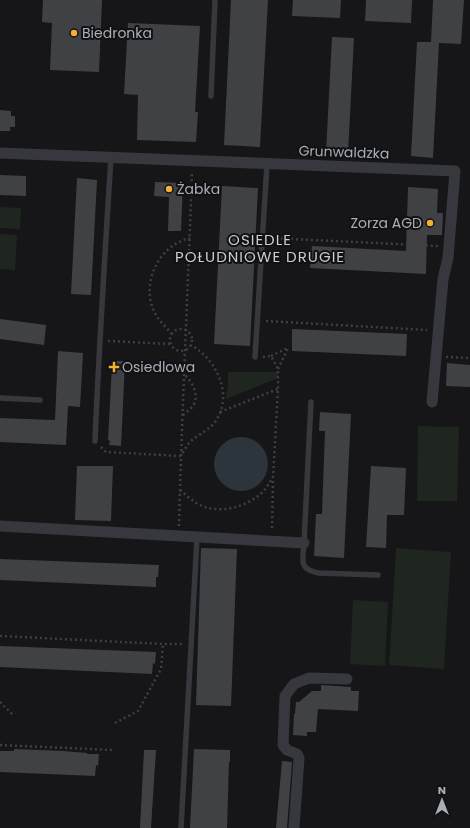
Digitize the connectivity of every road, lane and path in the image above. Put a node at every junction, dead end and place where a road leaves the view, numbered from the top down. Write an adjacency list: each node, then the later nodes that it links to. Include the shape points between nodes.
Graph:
1 (215, 0): 2 (lane)
2 (211, 96)
3 (0, 153): 4 (street, Grunwaldzka)
4 (111, 157): 5 (street, Grunwaldzka); 14 (lane)
5 (192, 160): 6 (street, Grunwaldzka); 7 (path)
6 (267, 164): 8 (lane); 9 (street, Grunwaldzka, via 455,171)
7 (190, 238): 11 (path); 13 (path, via 183,239 160,258 150,285 150,298 156,316)
8 (262, 238): 9 (path); 10 (lane)
9 (449, 246): 12 (street, Grunwaldzka)
10 (258, 320): 12 (path); 20 (lane)
11 (186, 330): 13 (path, via 177,330); 16 (path, via 192,338); 17 (path)
12 (439, 330): 19 (street, Grunwaldzka)
13 (172, 334): 15 (path)
14 (99, 341): 15 (path); 31 (lane)
15 (171, 344): 17 (path, via 176,350)
16 (191, 345): 17 (path); 29 (path, via 204,353 216,368 222,385 223,400)
17 (185, 351): 23 (path)
18 (271, 356): 20 (path); 22 (path); 22 (path, via 288,348)
19 (436, 356): 21 (path); 28 (street, Grunwaldzka)
20 (256, 357)
21 (470, 358)
22 (278, 369): 24 (path)
23 (184, 374): 30 (path); 30 (path, via 195,395 193,406)
24 (278, 389): 29 (path); 33 (path)
25 (0, 398): 26 (lane)
26 (40, 400)
27 (311, 402): 39 (lane)
28 (432, 402)
29 (220, 412): 32 (path, via 214,423 191,441)
30 (183, 415): 32 (path)
31 (95, 441): 32 (path, via 106,452)
32 (180, 456): 34 (path)
33 (273, 478): 34 (path, via 259,495 249,502 222,510 201,506); 38 (path)
34 (180, 489): 36 (path)
35 (0, 526): 36 (street)
36 (179, 537): 37 (street)
37 (197, 538): 38 (street); 43 (lane)
38 (271, 542): 39 (street)
39 (304, 543): 40 (lane, via 303,565 312,571)
40 (378, 575)
41 (0, 636): 42 (path)
42 (163, 644): 43 (path); 47 (path, via 161,669 138,711)
43 (191, 644): 50 (lane)
44 (347, 679): 51 (street, via 309,678 294,684 285,696 283,745 299,758)
45 (0, 702): 46 (path)
46 (12, 714)
47 (115, 723)
48 (0, 745): 49 (path)
49 (113, 750)
50 (181, 828)
51 (294, 828)

